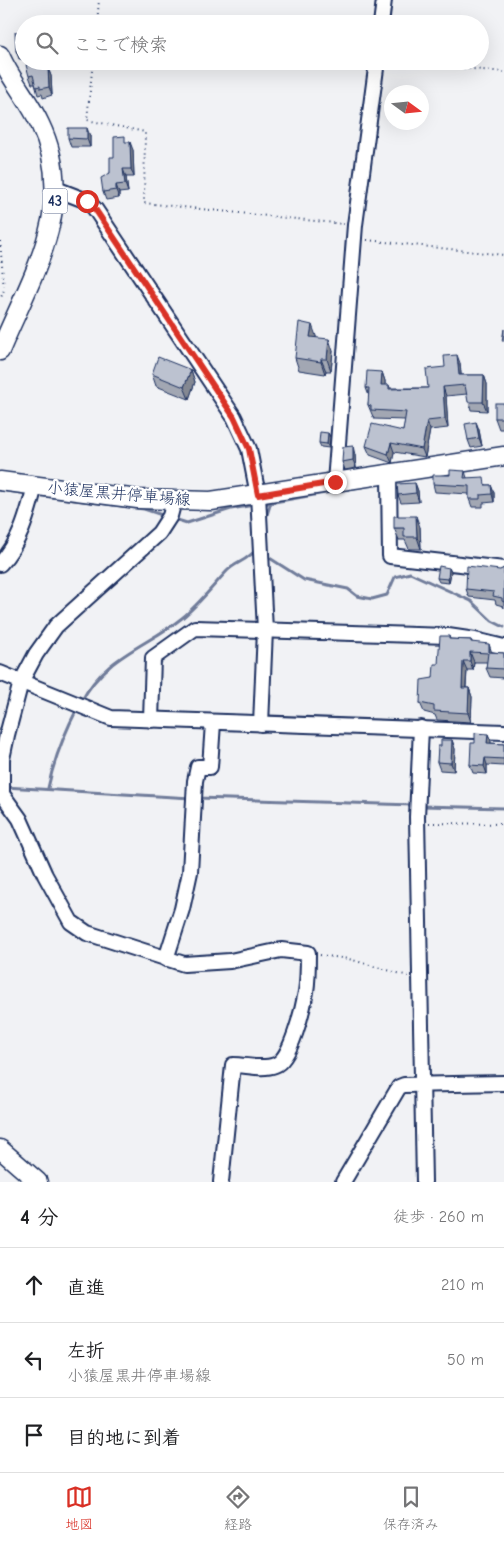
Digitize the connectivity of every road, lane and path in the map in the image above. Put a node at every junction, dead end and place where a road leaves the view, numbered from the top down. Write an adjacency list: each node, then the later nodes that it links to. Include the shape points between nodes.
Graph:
1 (99, 0): 3 (path)
2 (384, 0): 4 (street)
3 (98, 15)
4 (382, 15)
5 (0, 55): 10 (main road, 43, via 40,123 50,148)
6 (92, 70): 11 (path, via 87,120 145,132 144,203)
7 (377, 70): 11 (street)
8 (483, 70): 9 (path)
9 (504, 72)
10 (56, 189): 15 (main road, 43, via 44,248); 21 (street, via 87,201 95,209 234,417 249,449)
11 (355, 232): 13 (path); 19 (street)
12 (0, 241): 14 (path, via 4,290)
13 (504, 255)
14 (0, 300)
15 (0, 351)
16 (504, 456): 17 (main road, 小猿屋黒井停車場線)
17 (389, 475): 19 (main road, 小猿屋黒井停車場線); 24 (street, via 390,556)
18 (0, 481): 20 (main road, 小猿屋黒井停車場線)
19 (335, 482): 21 (main road, 小猿屋黒井停車場線)
20 (35, 486): 22 (main road, 小猿屋黒井停車場線); 23 (street, via 24,529)
21 (258, 495): 22 (main road, 小猿屋黒井停車場線, via 211,501); 25 (street)
22 (174, 501): 28 (street, via 170,516 159,533 56,626)
23 (0, 564)
24 (504, 569)
25 (265, 630): 26 (street, via 448,636); 29 (street, via 195,628 173,642 153,658); 31 (street)
26 (504, 647)
27 (0, 673): 28 (street)
28 (20, 682): 29 (street, via 111,718); 34 (street)
29 (151, 720): 30 (street)
30 (213, 723): 31 (street); 39 (street, via 210,767 198,767 190,872)
31 (261, 724): 32 (street)
32 (421, 728): 33 (street); 36 (street)
33 (504, 732)
34 (1, 758): 35 (street)
35 (1, 795): 39 (street, via 20,819 70,922 86,933)
36 (417, 820): 37 (path); 40 (street)
37 (504, 824)
38 (308, 953): 39 (street, via 281,950 208,964 184,964); 40 (path, via 349,959); 45 (street, via 306,990 291,1045 284,1058 277,1065 267,1067 233,1065)
39 (166, 959)
40 (420, 979): 42 (street)
41 (504, 1083): 42 (street)
42 (422, 1084): 46 (street, via 399,1087); 47 (street)
43 (0, 1149): 44 (main road)
44 (38, 1182)
45 (221, 1182)
46 (343, 1182)
47 (424, 1182)

